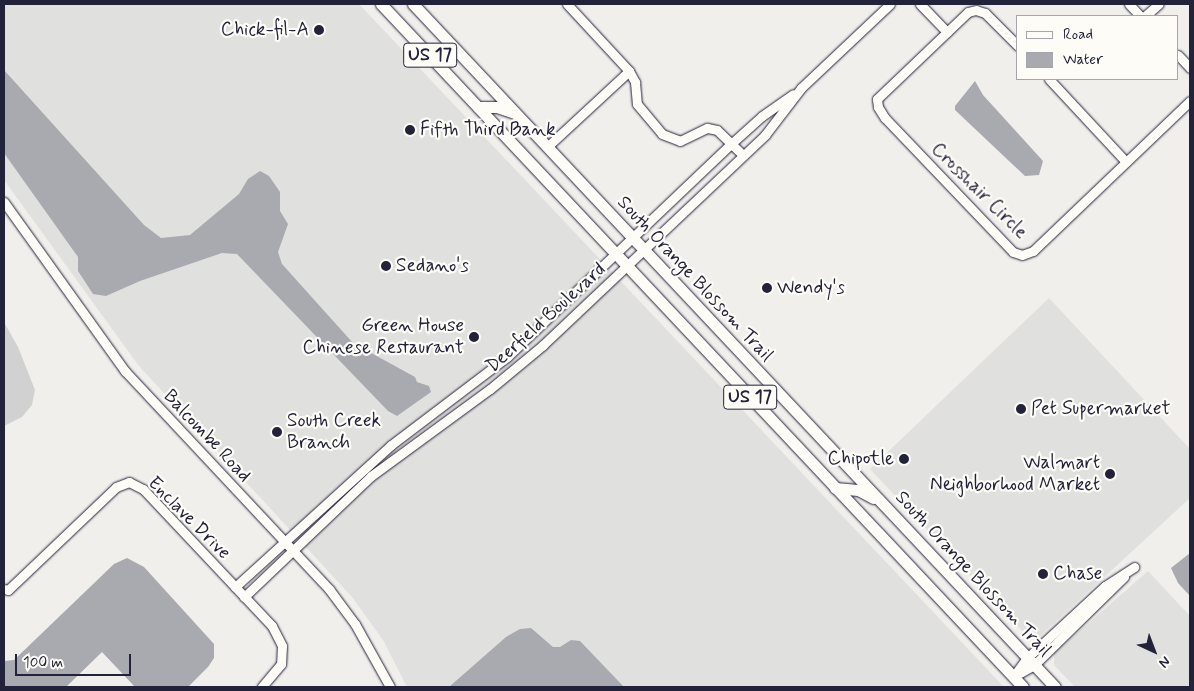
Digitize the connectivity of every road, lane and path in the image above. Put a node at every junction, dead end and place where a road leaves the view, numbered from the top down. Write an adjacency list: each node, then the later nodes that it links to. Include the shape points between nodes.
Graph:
1 (381, 4): 18 (main road, US 17)
2 (413, 4): 19 (main road, South Orange Blossom Trail / US 17)
3 (567, 4): 14 (street)
4 (890, 4): 16 (street, Deerfield Boulevard)
5 (920, 4): 10 (street)
6 (1129, 4): 8 (street)
7 (1159, 4): 9 (street)
8 (1139, 15)
9 (1146, 15)
10 (947, 32): 11 (street, via 968,12 976,10 985,13); 23 (street, Crosshair Circle, via 883,92 877,99 878,107 1013,252 1022,255 1033,251)
11 (1016, 44)
12 (1179, 56): 13 (street)
13 (1190, 68)
14 (629, 71): 20 (street, via 635,82 637,104 662,134 680,141 707,128 717,130); 21 (street)
15 (1050, 80): 23 (street)
16 (801, 88): 20 (street, Deerfield Boulevard); 22 (street, Deerfield Boulevard, via 765,135)
17 (1190, 101): 23 (street, Crosshair Circle)
18 (478, 107): 19 (main road, via 498,107); 27 (main road, US 17)
19 (518, 115): 21 (main road, South Orange Blossom Trail / US 17)
20 (732, 143): 22 (street); 25 (street, Deerfield Boulevard)
21 (547, 146): 25 (main road, South Orange Blossom Trail / US 17)
22 (743, 155): 26 (street, Deerfield Boulevard)
23 (1126, 162)
24 (4, 202): 33 (street, Balcombe Road, via 125,371)
25 (633, 238): 26 (main road, South Orange Blossom Trail / US 17); 27 (street, Deerfield Boulevard)
26 (644, 249): 28 (street, Deerfield Boulevard); 32 (main road, South Orange Blossom Trail / US 17)
27 (617, 255): 28 (main road, US 17); 29 (street, Deerfield Boulevard)
28 (627, 266): 30 (street, Deerfield Boulevard); 31 (main road, US 17)
29 (507, 357): 30 (street); 33 (street, Deerfield Boulevard, via 391,446)
30 (518, 368): 34 (street, Deerfield Boulevard, via 371,476)
31 (835, 488): 32 (main road, via 858,490); 39 (main road, US 17)
32 (881, 502): 38 (main road, South Orange Blossom Trail / US 17)
33 (284, 540): 34 (street, Balcombe Road); 35 (street, Deerfield Boulevard)
34 (293, 550): 37 (street, Deerfield Boulevard); 41 (street, Balcombe Road, via 329,589 355,624)
35 (235, 587): 36 (street, Enclave Drive, via 142,489 129,482 116,487 8,590); 37 (street, Enclave Drive)
36 (4, 589)
37 (244, 596): 40 (street, Enclave Drive, via 272,626 282,646 280,664)
38 (1030, 661): 38 (street, via 1134,568 1105,586); 39 (street); 43 (main road, South Orange Blossom Trail / US 17)
39 (1013, 677): 42 (main road, US 17)
40 (262, 687)
41 (390, 687)
42 (1023, 687)
43 (1055, 687)

